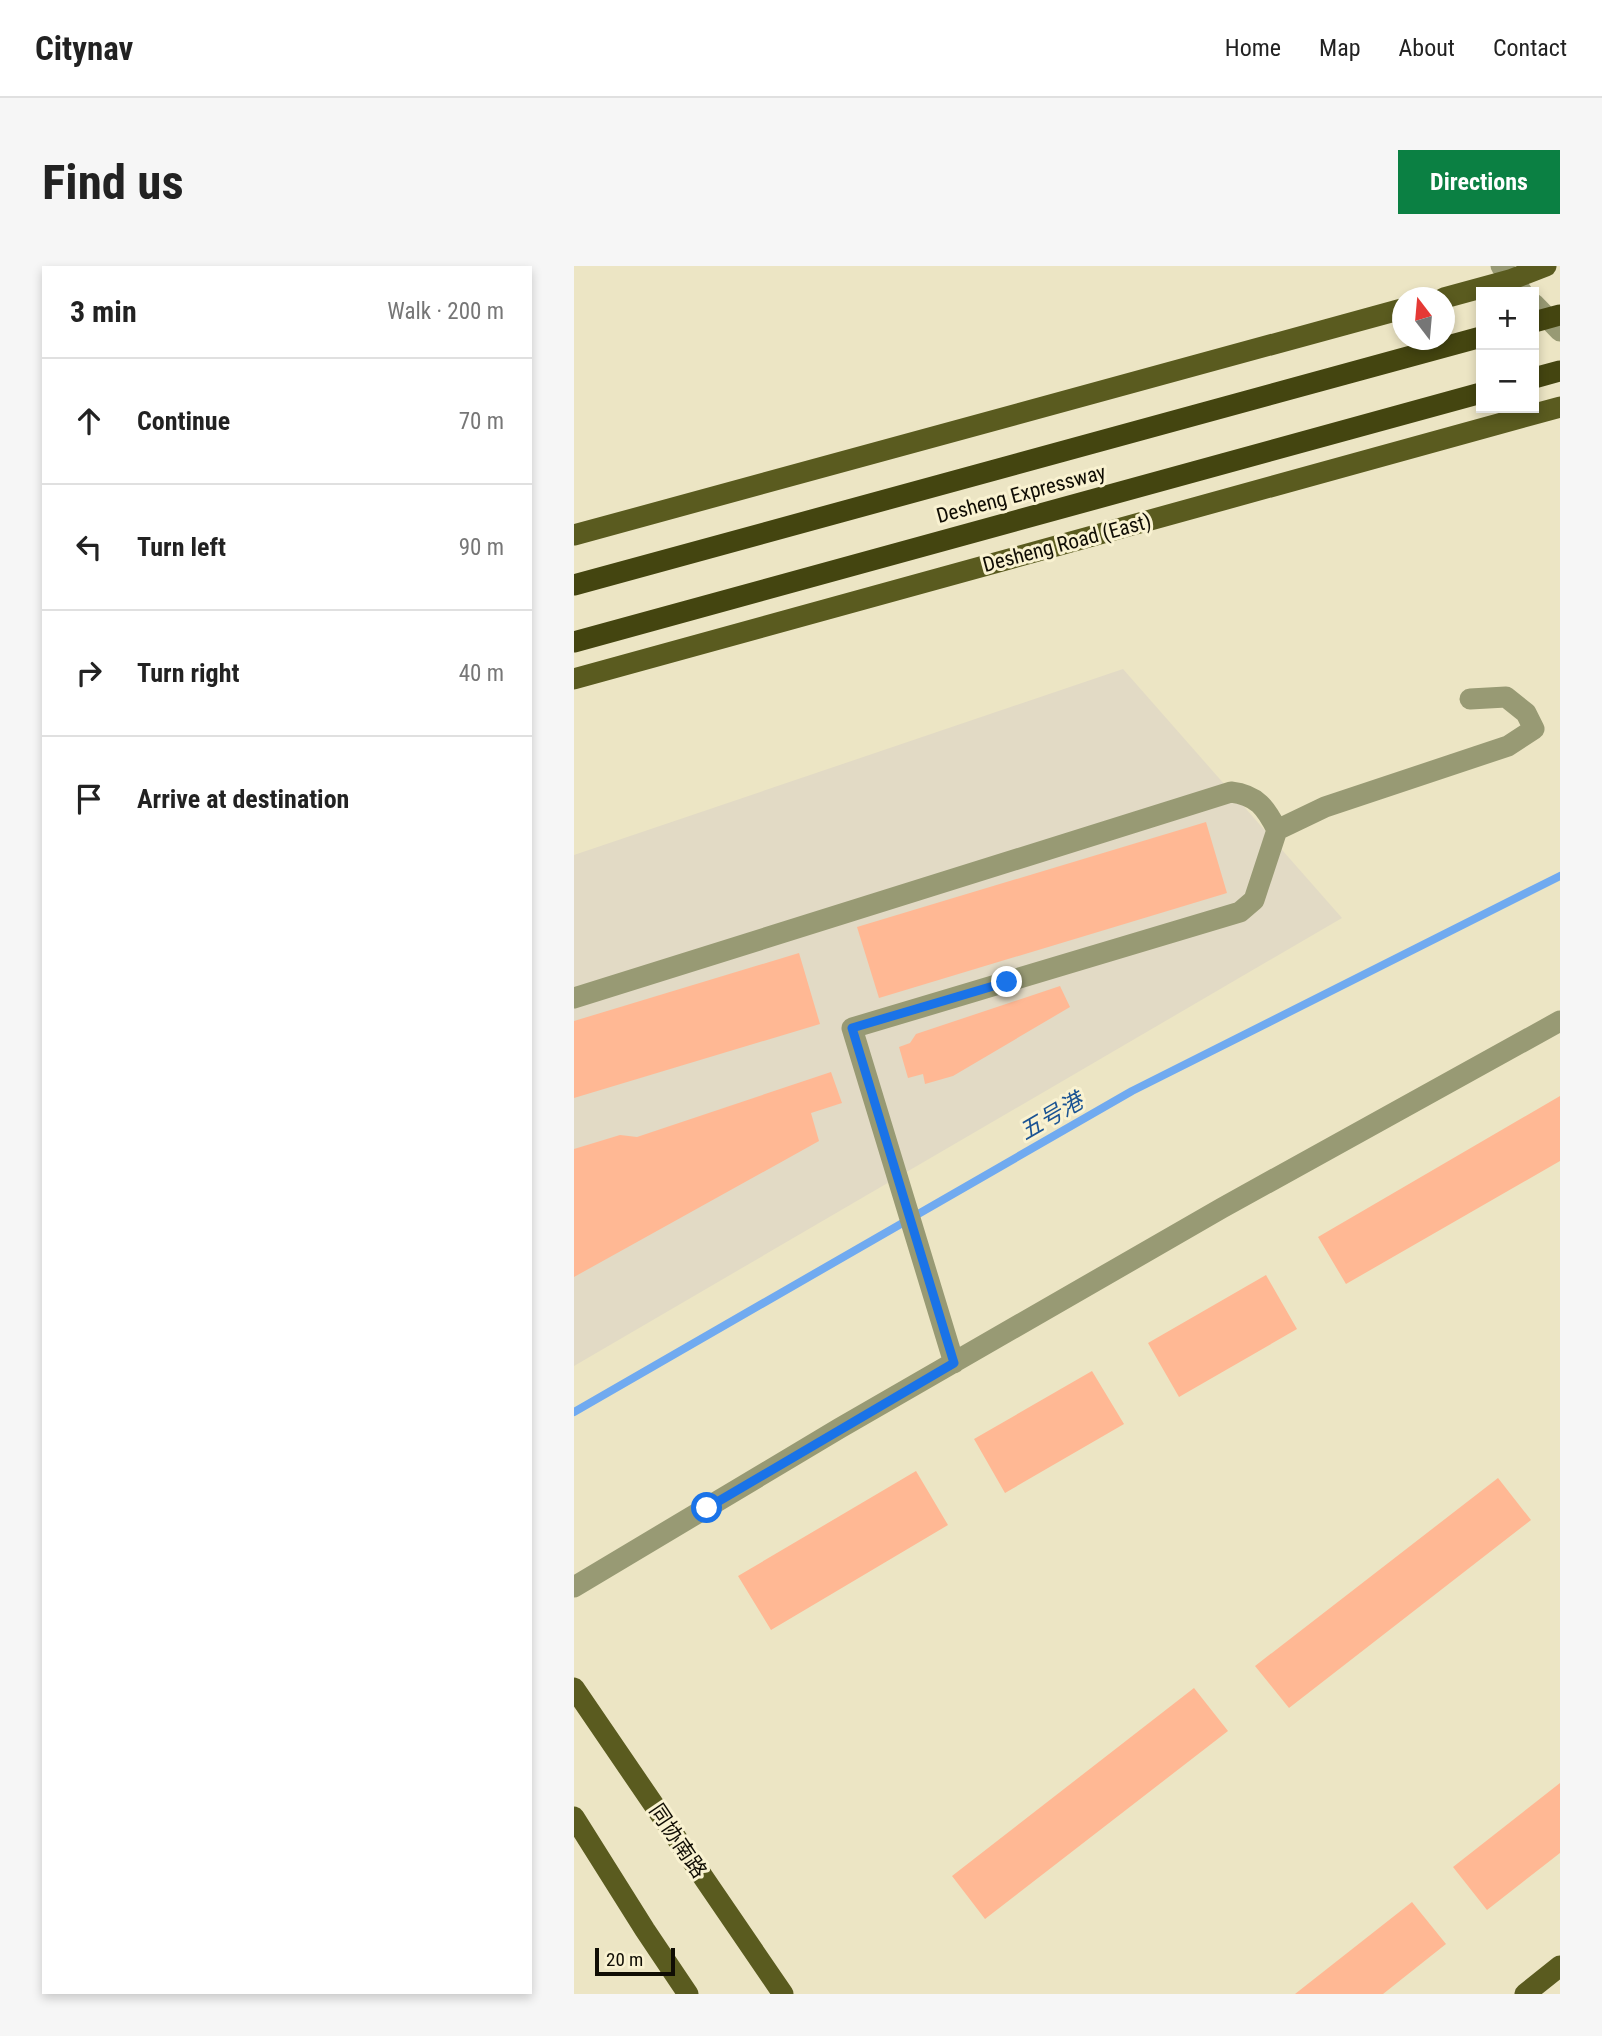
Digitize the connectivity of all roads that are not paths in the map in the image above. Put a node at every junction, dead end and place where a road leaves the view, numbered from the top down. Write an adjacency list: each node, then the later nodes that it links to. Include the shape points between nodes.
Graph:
1 (1546, 266): 2 (main road)
2 (1511, 279): 3 (main road)
3 (1455, 295)
4 (1539, 309): 8 (street)
5 (1392, 312): 14 (main road)
6 (1560, 315): 7 (highway, bridge)
7 (1539, 321)
8 (1560, 331)
9 (1476, 338): 15 (highway, Desheng Expressway)
10 (1560, 371): 11 (highway)
11 (1539, 377)
12 (1476, 394): 16 (highway, Desheng Expressway)
13 (1560, 407): 17 (main road, Desheng Road (East))
14 (574, 535)
15 (574, 585)
16 (574, 642)
17 (574, 679)
18 (1470, 699): 19 (street, via 1506,697 1526,713 1534,729 1508,746 1325,807)
19 (1277, 830): 20 (street, via 1266,807 1231,792); 22 (street, via 1254,900 1241,912 852,1028)
20 (574, 998)
21 (1560, 1021): 22 (street)
22 (954, 1363): 23 (street)
23 (574, 1587)
24 (574, 1688): 28 (main road, 同协南路)
25 (574, 1817): 27 (main road)
26 (1560, 1966): 29 (main road)
27 (688, 1994)
28 (783, 1994)
29 (1525, 1994)

